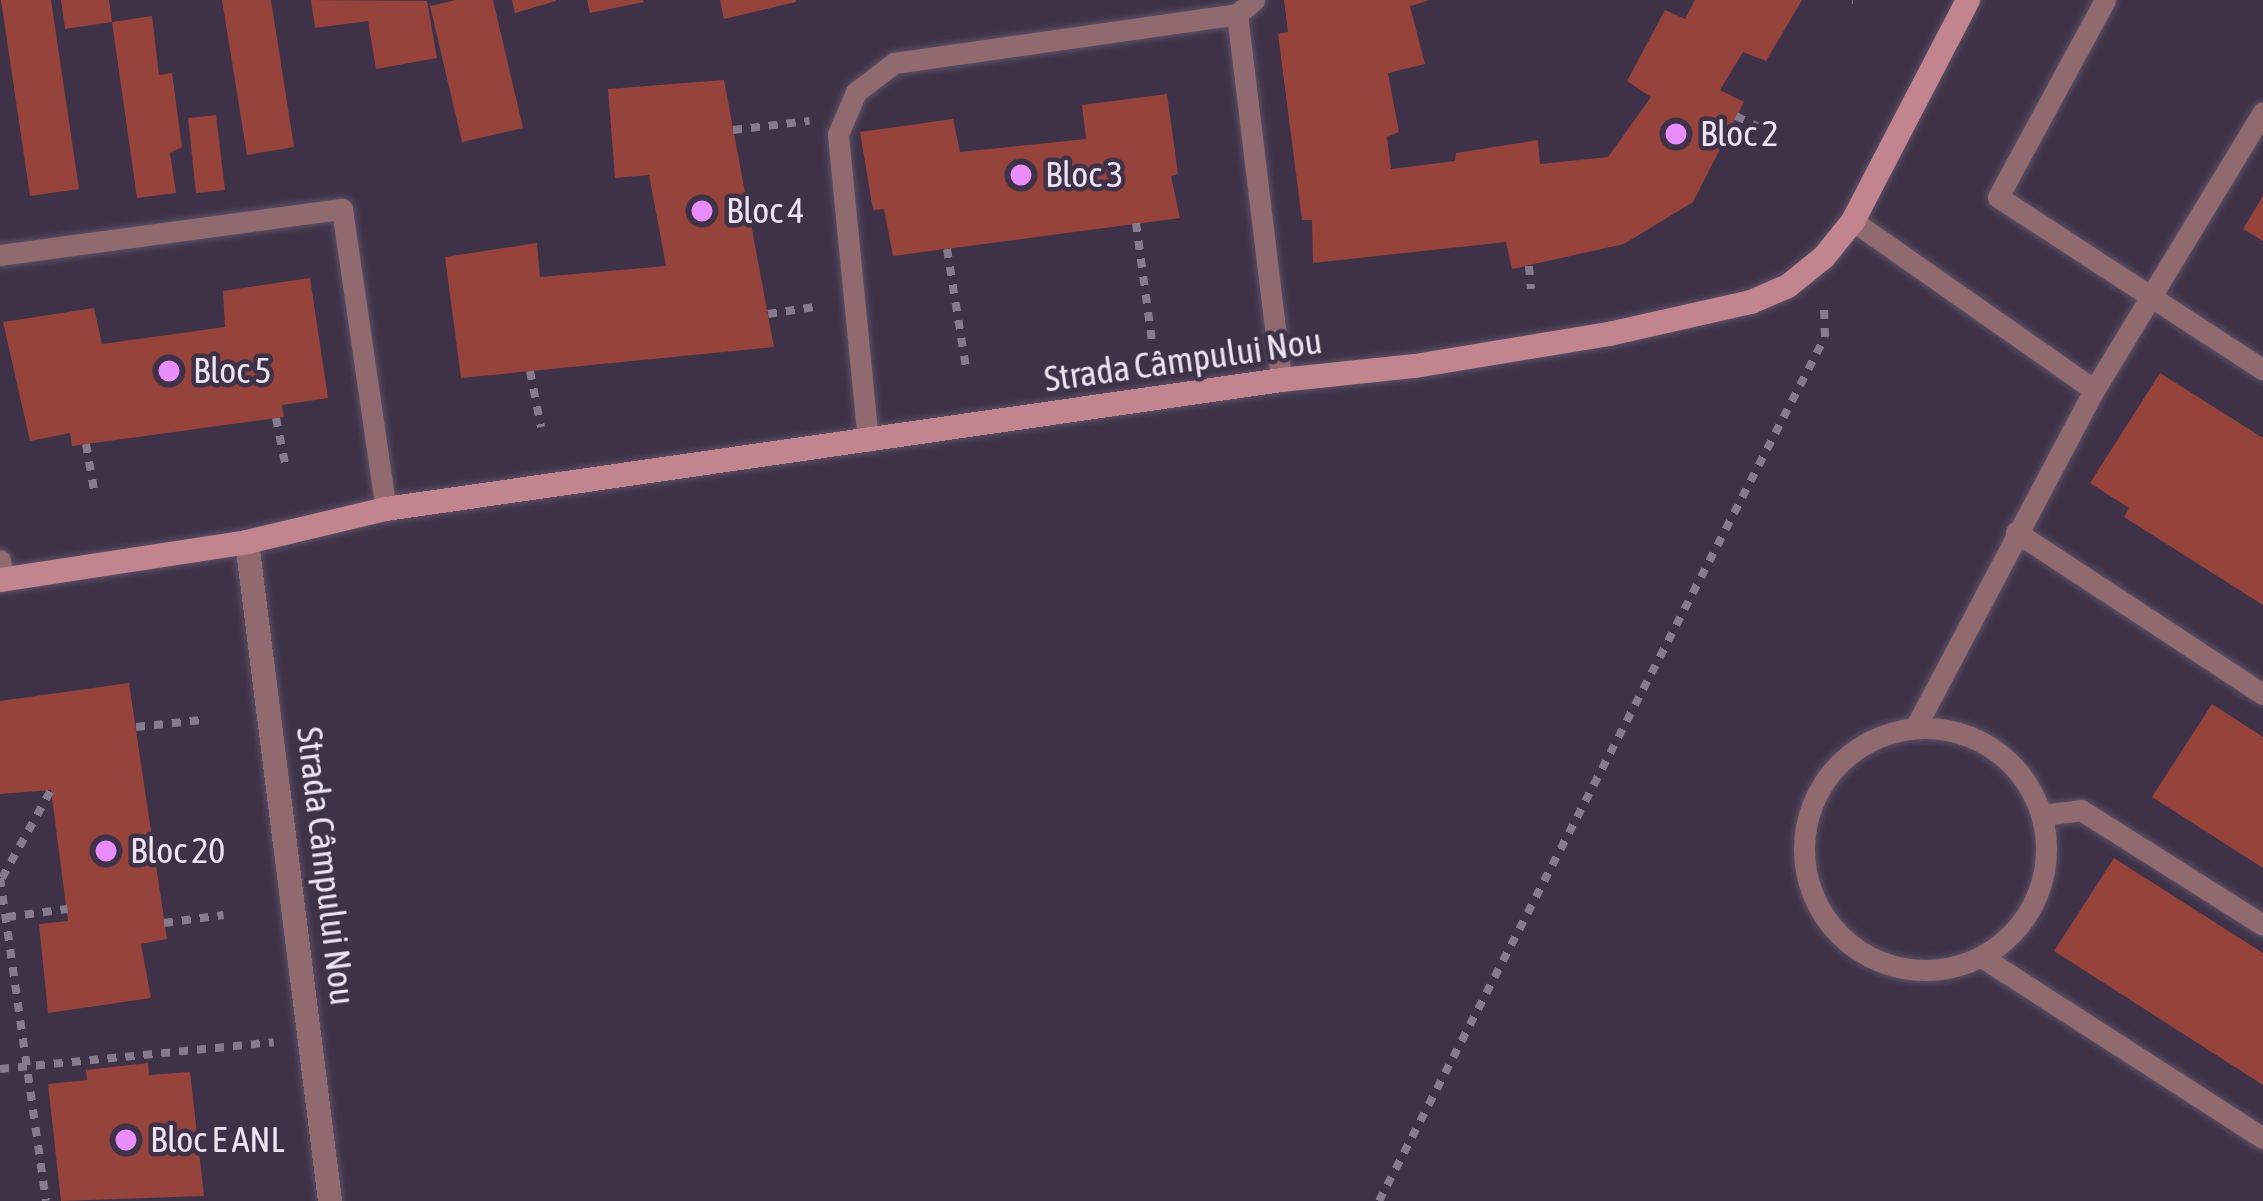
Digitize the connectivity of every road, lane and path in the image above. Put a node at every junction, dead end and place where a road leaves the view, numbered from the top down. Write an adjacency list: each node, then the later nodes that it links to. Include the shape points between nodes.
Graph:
1 (1968, 0): 9 (street, Strada Câmpului Nou)
2 (2105, 0): 16 (lane, via 1998,196)
3 (1246, 7): 6 (lane, via 894,64 856,92); 23 (lane)
4 (2263, 112): 16 (lane)
5 (1736, 116): 8 (path)
6 (842, 117): 7 (path); 17 (lane)
7 (733, 130)
8 (1781, 138)
9 (1853, 221): 13 (street, Strada Câmpului Nou); 24 (lane)
10 (1136, 223): 19 (path)
11 (947, 249): 20 (path)
12 (0, 255): 31 (lane, via 341,209)
13 (1824, 257): 23 (street, Strada Câmpului Nou, via 1788,286 1709,314 1414,366); 54 (path, via 1825,337)
14 (1529, 266): 15 (path)
15 (1532, 289)
16 (2147, 298): 21 (lane); 24 (lane)
17 (854, 301): 18 (path); 27 (lane)
18 (768, 314)
19 (1152, 340)
20 (966, 367)
21 (2263, 370)
22 (530, 371): 26 (path)
23 (1282, 380): 27 (street, Strada Câmpului Nou)
24 (2094, 390): 32 (lane)
25 (276, 418): 29 (path)
26 (541, 428)
27 (868, 441): 31 (street, Strada Câmpului Nou)
28 (86, 444): 30 (path)
29 (285, 463)
30 (94, 490)
31 (386, 509): 33 (street, Strada Câmpului Nou)
32 (2016, 532): 35 (lane); 38 (lane)
33 (247, 542): 34 (street, Strada Câmpului Nou); 48 (street, Strada Câmpului Nou)
34 (1, 573)
35 (2263, 694)
36 (202, 720): 37 (path)
37 (136, 727)
38 (1915, 728): 40 (lane, via 1957,732 1994,749 2024,778); 47 (lane, via 1861,748 1820,788 1805,824 1814,901 1836,933 1904,969 1944,970)
39 (51, 790): 41 (path)
40 (2042, 815): 46 (lane, via 2080,810); 47 (lane, via 2047,856 2037,897 2015,931)
41 (1, 878): 44 (path)
42 (67, 908): 44 (path)
43 (223, 915): 45 (path)
44 (8, 917): 49 (path)
45 (164, 922)
46 (2263, 925)
47 (1982, 957): 51 (lane)
48 (312, 1038): 49 (path); 53 (street, Strada Câmpului Nou)
49 (28, 1066): 50 (path); 52 (path)
50 (0, 1069)
51 (2263, 1138)
52 (46, 1201)
53 (330, 1201)
54 (1379, 1201)

